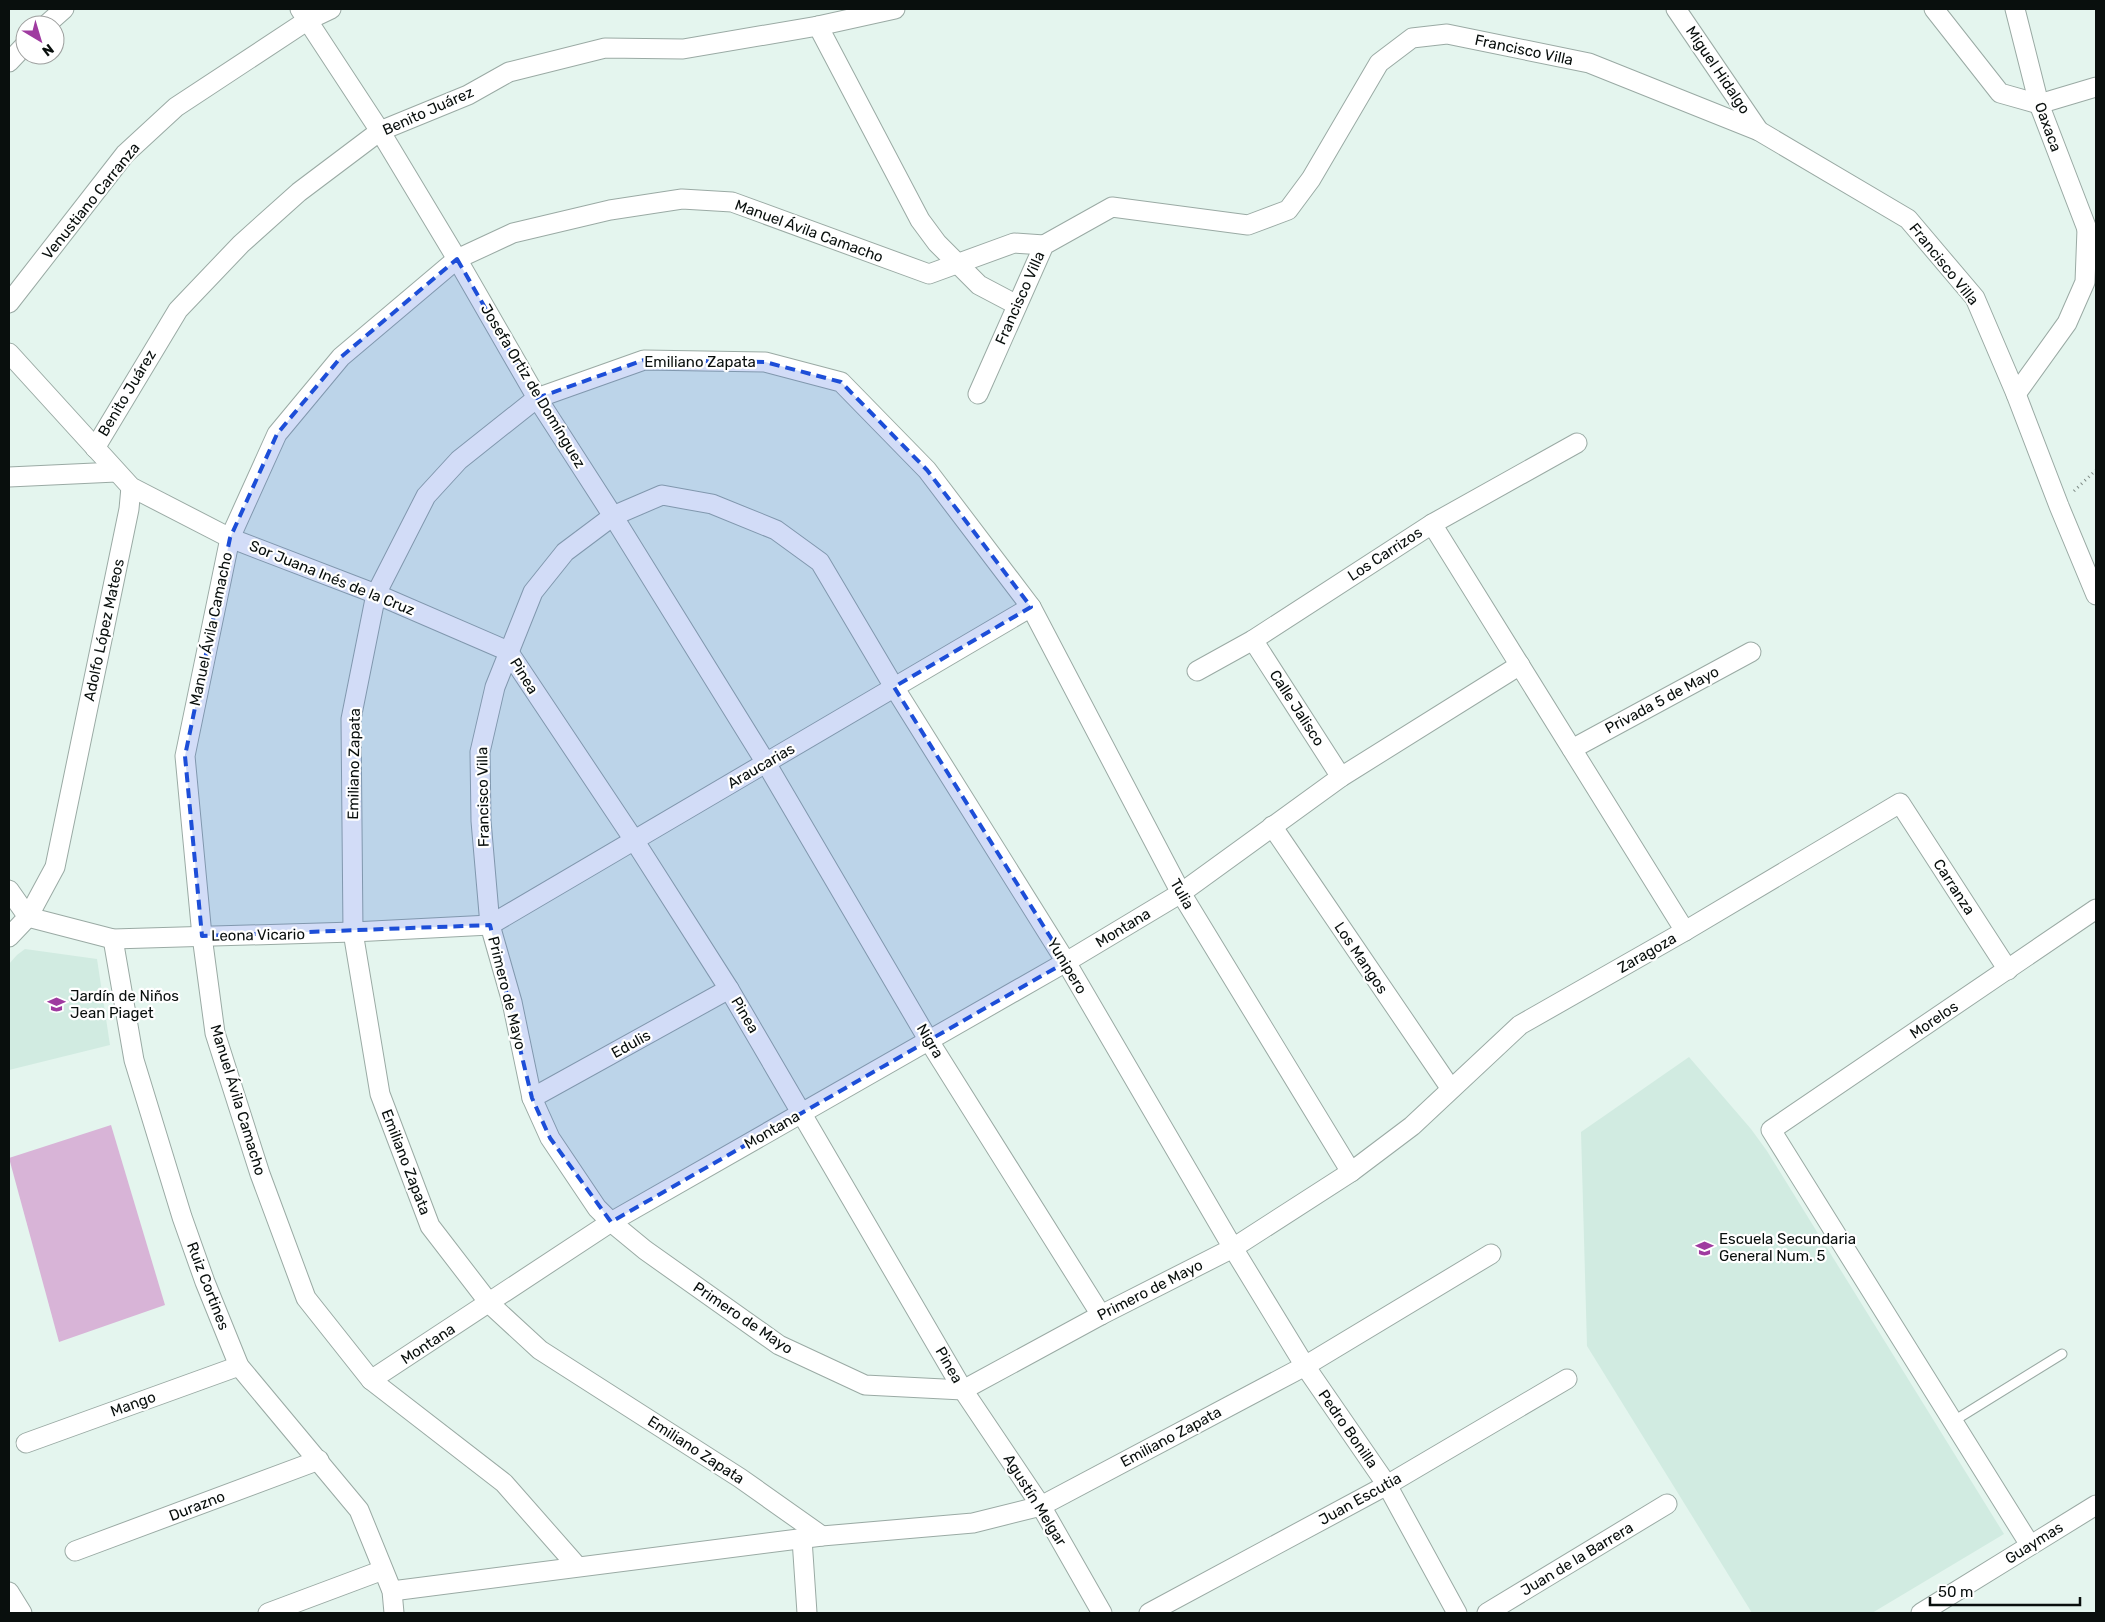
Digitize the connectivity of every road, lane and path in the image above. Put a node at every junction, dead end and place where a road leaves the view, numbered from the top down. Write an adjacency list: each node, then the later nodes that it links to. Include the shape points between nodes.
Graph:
1 (331, 9): 6 (street, Venustiano Carranza)
2 (895, 9): 7 (street, Benito Juárez)
3 (1676, 9): 11 (street, Miguel Hidalgo)
4 (1934, 9): 9 (street, via 2000,93)
5 (2015, 9): 9 (street, Oaxaca)
6 (304, 14): 10 (street, Josefa Ortiz de Domínguez); 16 (street, Venustiano Carranza, via 176,107 125,154)
7 (818, 26): 10 (street, Benito Juárez, via 683,49 605,48 509,72 468,94); 15 (street, via 920,220)
8 (2096, 87): 9 (street)
9 (2039, 104): 12 (street, Oaxaca)
10 (380, 131): 14 (street, Josefa Ortiz de Domínguez); 23 (street, Benito Juárez, via 299,192 241,244 178,310)
11 (1759, 131): 13 (street, Francisco Villa, via 1589,63 1447,34 1412,38 1379,63 1311,179 1288,210 1248,226 1112,207); 20 (street, Francisco Villa, via 1908,219 1975,298)
12 (2091, 234): 20 (street, via 2085,282 2067,323)
13 (1044, 245): 15 (street, Manuel Ávila Camacho, via 1014,243); 17 (street, Francisco Villa)
14 (457, 258): 15 (street, Manuel Ávila Camacho, via 513,233 610,210 682,199 732,202 929,274); 21 (street, Josefa Ortiz de Domínguez); 31 (street, Manuel Ávila Camacho, via 342,357 277,434)
15 (957, 264): 17 (street, via 979,285)
16 (9, 303)
17 (1017, 305): 19 (street, Francisco Villa)
18 (9, 353): 23 (street)
19 (978, 394)
20 (2016, 394): 28 (street, Francisco Villa)
21 (537, 398): 29 (street, Josefa Ortiz de Domínguez); 32 (street, Emiliano Zapata, via 459,460 426,496); 34 (street, Emiliano Zapata, via 644,360 765,362 841,382 927,470)
22 (1577, 443): 30 (street, Los Carrizos)
23 (95, 448): 25 (street)
24 (2096, 470): 28 (path)
25 (116, 472): 26 (street); 27 (street)
26 (9, 477)
27 (131, 487): 31 (street, Sor Juana Inés de la Cruz); 50 (street, Adolfo López Mateos, via 54,867)
28 (2059, 506): 33 (street, Francisco Villa)
29 (613, 516): 36 (street, Francisco Villa, via 565,552 538,585); 40 (street, Francisco Villa, via 662,495 712,504 776,530 820,562); 42 (street, Josefa Ortiz de Domínguez)
30 (1432, 524): 35 (street, Los Carrizos); 38 (street)
31 (230, 538): 32 (street, Sor Juana Inés de la Cruz); 55 (street, Manuel Ávila Camacho, via 184,756)
32 (376, 594): 36 (street, Sor Juana Inés de la Cruz); 53 (street, Emiliano Zapata, via 351,719)
33 (2096, 595)
34 (1031, 607): 40 (street, Araucarias); 48 (street, Tulia)
35 (1253, 640): 39 (street, Los Carrizos); 43 (street, Calle Jalisco)
36 (508, 651): 46 (street, Pinea); 51 (street, Francisco Villa, via 495,686 480,752 481,821)
37 (1751, 652): 41 (street, Privada 5 de Mayo)
38 (1520, 665): 41 (street); 43 (street, Montana)
39 (1197, 671)
40 (894, 687): 42 (street, Araucarias); 57 (street, Yunipero)
41 (1572, 749): 52 (street)
42 (766, 763): 46 (street, Araucarias); 60 (street, Nigra)
43 (1341, 777): 45 (street, Montana)
44 (1900, 803): 52 (street, Zaragoza); 58 (street, Carranza)
45 (1272, 826): 48 (street, Montana); 61 (street, Los Mangos)
46 (634, 840): 51 (street, Araucarias); 59 (street, Pinea)
47 (9, 890): 50 (street)
48 (1181, 893): 57 (street, Montana); 65 (street, Tulia)
49 (2096, 909): 58 (street, Morelos)
50 (28, 917): 54 (street, Adolfo López Mateos); 56 (street, Leona Vicario)
51 (490, 925): 53 (street, Leona Vicario); 62 (street, Primero de Mayo, via 512,1002)
52 (1685, 930): 61 (street, Zaragoza, via 1520,1025)
53 (353, 932): 55 (street, Leona Vicario); 69 (street, Emiliano Zapata, via 380,1094 430,1226)
54 (9, 936)
55 (202, 936): 56 (street, Leona Vicario); 75 (street, Manuel Ávila Camacho, via 215,1033 260,1174 306,1298)
56 (114, 939): 72 (street, Ruiz Cortines, via 134,1060 182,1217)
57 (1066, 962): 60 (street, Montana); 67 (street, Yunipero)
58 (2008, 970): 77 (street, Morelos, via 1771,1130)
59 (729, 989): 62 (street, Edulis); 63 (street, Pinea)
60 (929, 1040): 63 (street, Montana); 70 (street, Nigra)
61 (1451, 1089): 64 (street, Zaragoza)
62 (532, 1098): 66 (street, Primero de Mayo, via 550,1138 597,1208)
63 (802, 1113): 66 (street, Montana); 76 (street, Pinea)
64 (1412, 1126): 65 (street, Primero de Mayo)
65 (1351, 1172): 67 (street, Primero de Mayo)
66 (611, 1222): 69 (street, Montana); 76 (street, Primero de Mayo, via 645,1250 779,1345 865,1385)
67 (1232, 1248): 70 (street, Primero de Mayo); 73 (street, Pedro Bonilla)
68 (1491, 1254): 73 (street, Emiliano Zapata)
69 (490, 1304): 75 (street, Montana); 84 (street, Emiliano Zapata, via 540,1350 740,1478)
70 (1101, 1315): 76 (street, Primero de Mayo)
71 (2062, 1354): 77 (lane)
72 (240, 1366): 78 (street, Mango); 79 (street, Ruiz Cortines)
73 (1305, 1366): 80 (street, Pedro Bonilla); 83 (street, Emiliano Zapata)
74 (1568, 1378): 80 (street, Juan Escutia)
75 (371, 1380): 88 (street, Manuel Ávila Camacho, via 504,1483)
76 (963, 1390): 83 (street, Agustín Melgar)
77 (1952, 1422): 86 (street)
78 (26, 1443)
79 (319, 1460): 87 (street, Durazno); 89 (street, Ruiz Cortines, via 359,1510)
80 (1387, 1485): 97 (street, Juan Escutia); 98 (street, Pedro Bonilla)
81 (1667, 1504): 99 (street, Juan de la Barrera)
82 (2096, 1505): 86 (street, Guaymas)
83 (1040, 1506): 84 (street, Emiliano Zapata, via 973,1523); 96 (street, Agustín Melgar)
84 (822, 1536): 85 (street, Emiliano Zapata)
85 (802, 1539): 88 (street, Emiliano Zapata); 95 (street)
86 (2030, 1545): 100 (street, Guaymas)
87 (75, 1551)
88 (577, 1566): 90 (street, Emiliano Zapata)
89 (383, 1570): 90 (street, Ruiz Cortines); 93 (street)
90 (392, 1591): 94 (street, Ruiz Cortines)
91 (9, 1592): 92 (street)
92 (22, 1613)
93 (268, 1613)
94 (394, 1613)
95 (808, 1613)
96 (1102, 1613)
97 (1149, 1613)
98 (1458, 1613)
99 (1487, 1613)
100 (1921, 1613)

